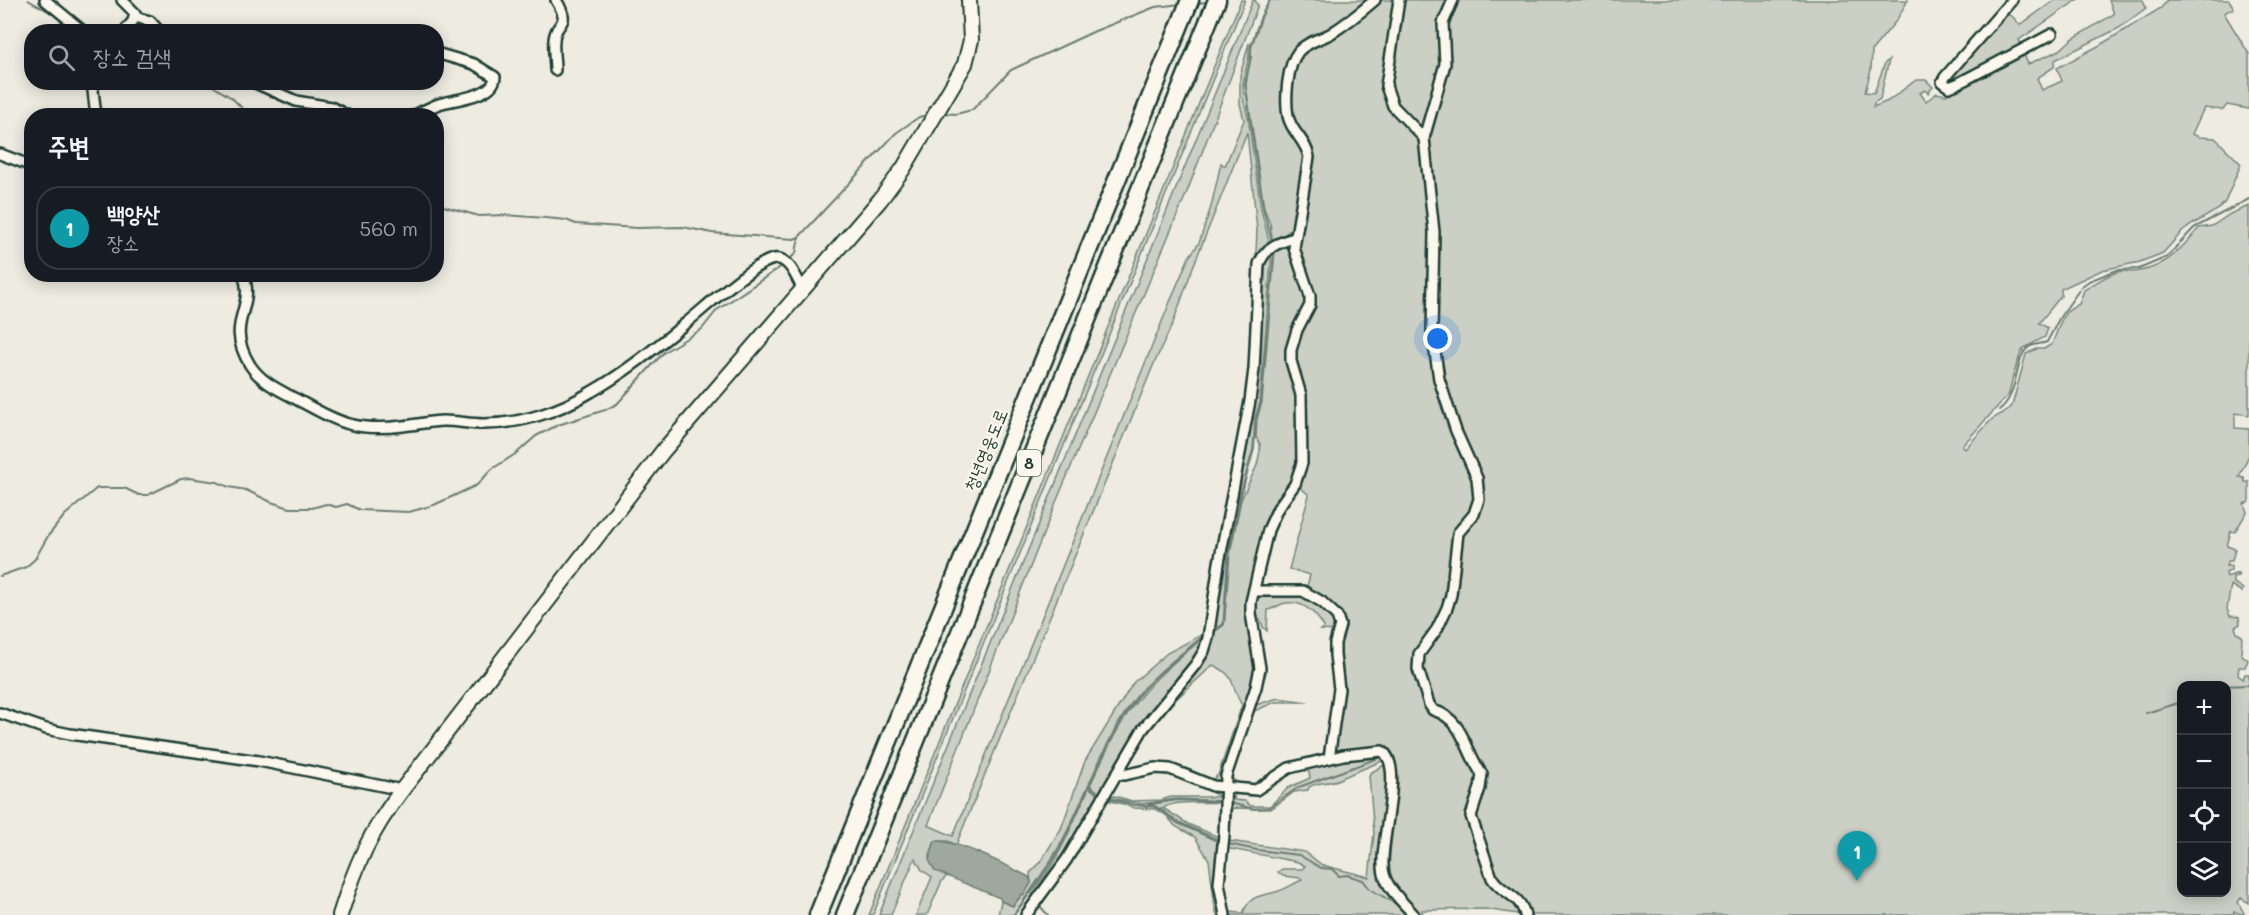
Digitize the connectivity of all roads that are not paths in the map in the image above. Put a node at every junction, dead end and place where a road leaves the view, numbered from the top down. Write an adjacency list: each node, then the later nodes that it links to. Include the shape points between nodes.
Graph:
1 (45, 0): 12 (street)
2 (122, 0): 11 (street, via 132,8)
3 (556, 0): 17 (street, via 564,20 554,38)
4 (969, 0): 28 (main road, via 969,54 932,122 880,200)
5 (1375, 0): 26 (street, via 1350,21 1298,51 1291,70 1288,117 1309,157)
6 (1399, 0): 23 (street, via 1386,86 1393,106)
7 (1453, 0): 23 (street, via 1443,23 1445,64)
8 (2012, 0): 15 (street, via 1945,77 1945,86 1957,84)
9 (1215, 5): 37 (highway, 8)
10 (1187, 7): 36 (highway, 청년영웅도로 / 8)
11 (135, 17): 13 (street); 14 (street)
12 (74, 24)
13 (130, 24)
14 (153, 24)
15 (2052, 34)
16 (444, 55): 22 (street, via 474,64 495,77 495,83 476,94)
17 (555, 70)
18 (93, 90): 20 (street)
19 (271, 90): 21 (street, via 296,101)
20 (95, 108)
21 (332, 108)
22 (430, 108)
23 (1424, 138): 41 (street, via 1434,232 1433,348 1456,431 1477,478 1479,499 1474,514 1458,533 1448,608 1417,662 1429,704 1456,724 1482,774 1471,816 1492,878 1496,885 1514,895)
24 (0, 154): 25 (street)
25 (24, 163)
26 (1294, 238): 29 (street, via 1311,296 1291,350 1301,395 1302,463 1296,484 1270,524); 32 (street, via 1269,248 1259,264 1250,402 1204,651 1143,729)
27 (245, 282): 28 (street, via 248,291 238,336 241,350 254,371 277,389 339,422 367,428 445,421 492,424 541,414 603,385 767,261 782,260)
28 (803, 290): 34 (main road, via 637,482)
29 (1254, 591): 31 (street, via 1303,591 1337,616 1340,626 1335,655 1339,688); 33 (street, via 1251,613 1260,668)
30 (0, 713): 34 (street, via 70,734 259,761)
31 (1329, 758): 33 (street, via 1289,768 1256,790); 40 (street, via 1386,753 1391,789 1383,869 1388,885)
32 (1117, 774): 33 (street, via 1170,769); 38 (street, via 1067,859)
33 (1225, 788): 39 (street, via 1219,883)
34 (402, 790): 35 (main road, via 368,840)
35 (340, 915)
36 (818, 915)
37 (845, 915)
38 (1026, 915)
39 (1225, 915)
40 (1414, 915)
41 (1526, 915)

